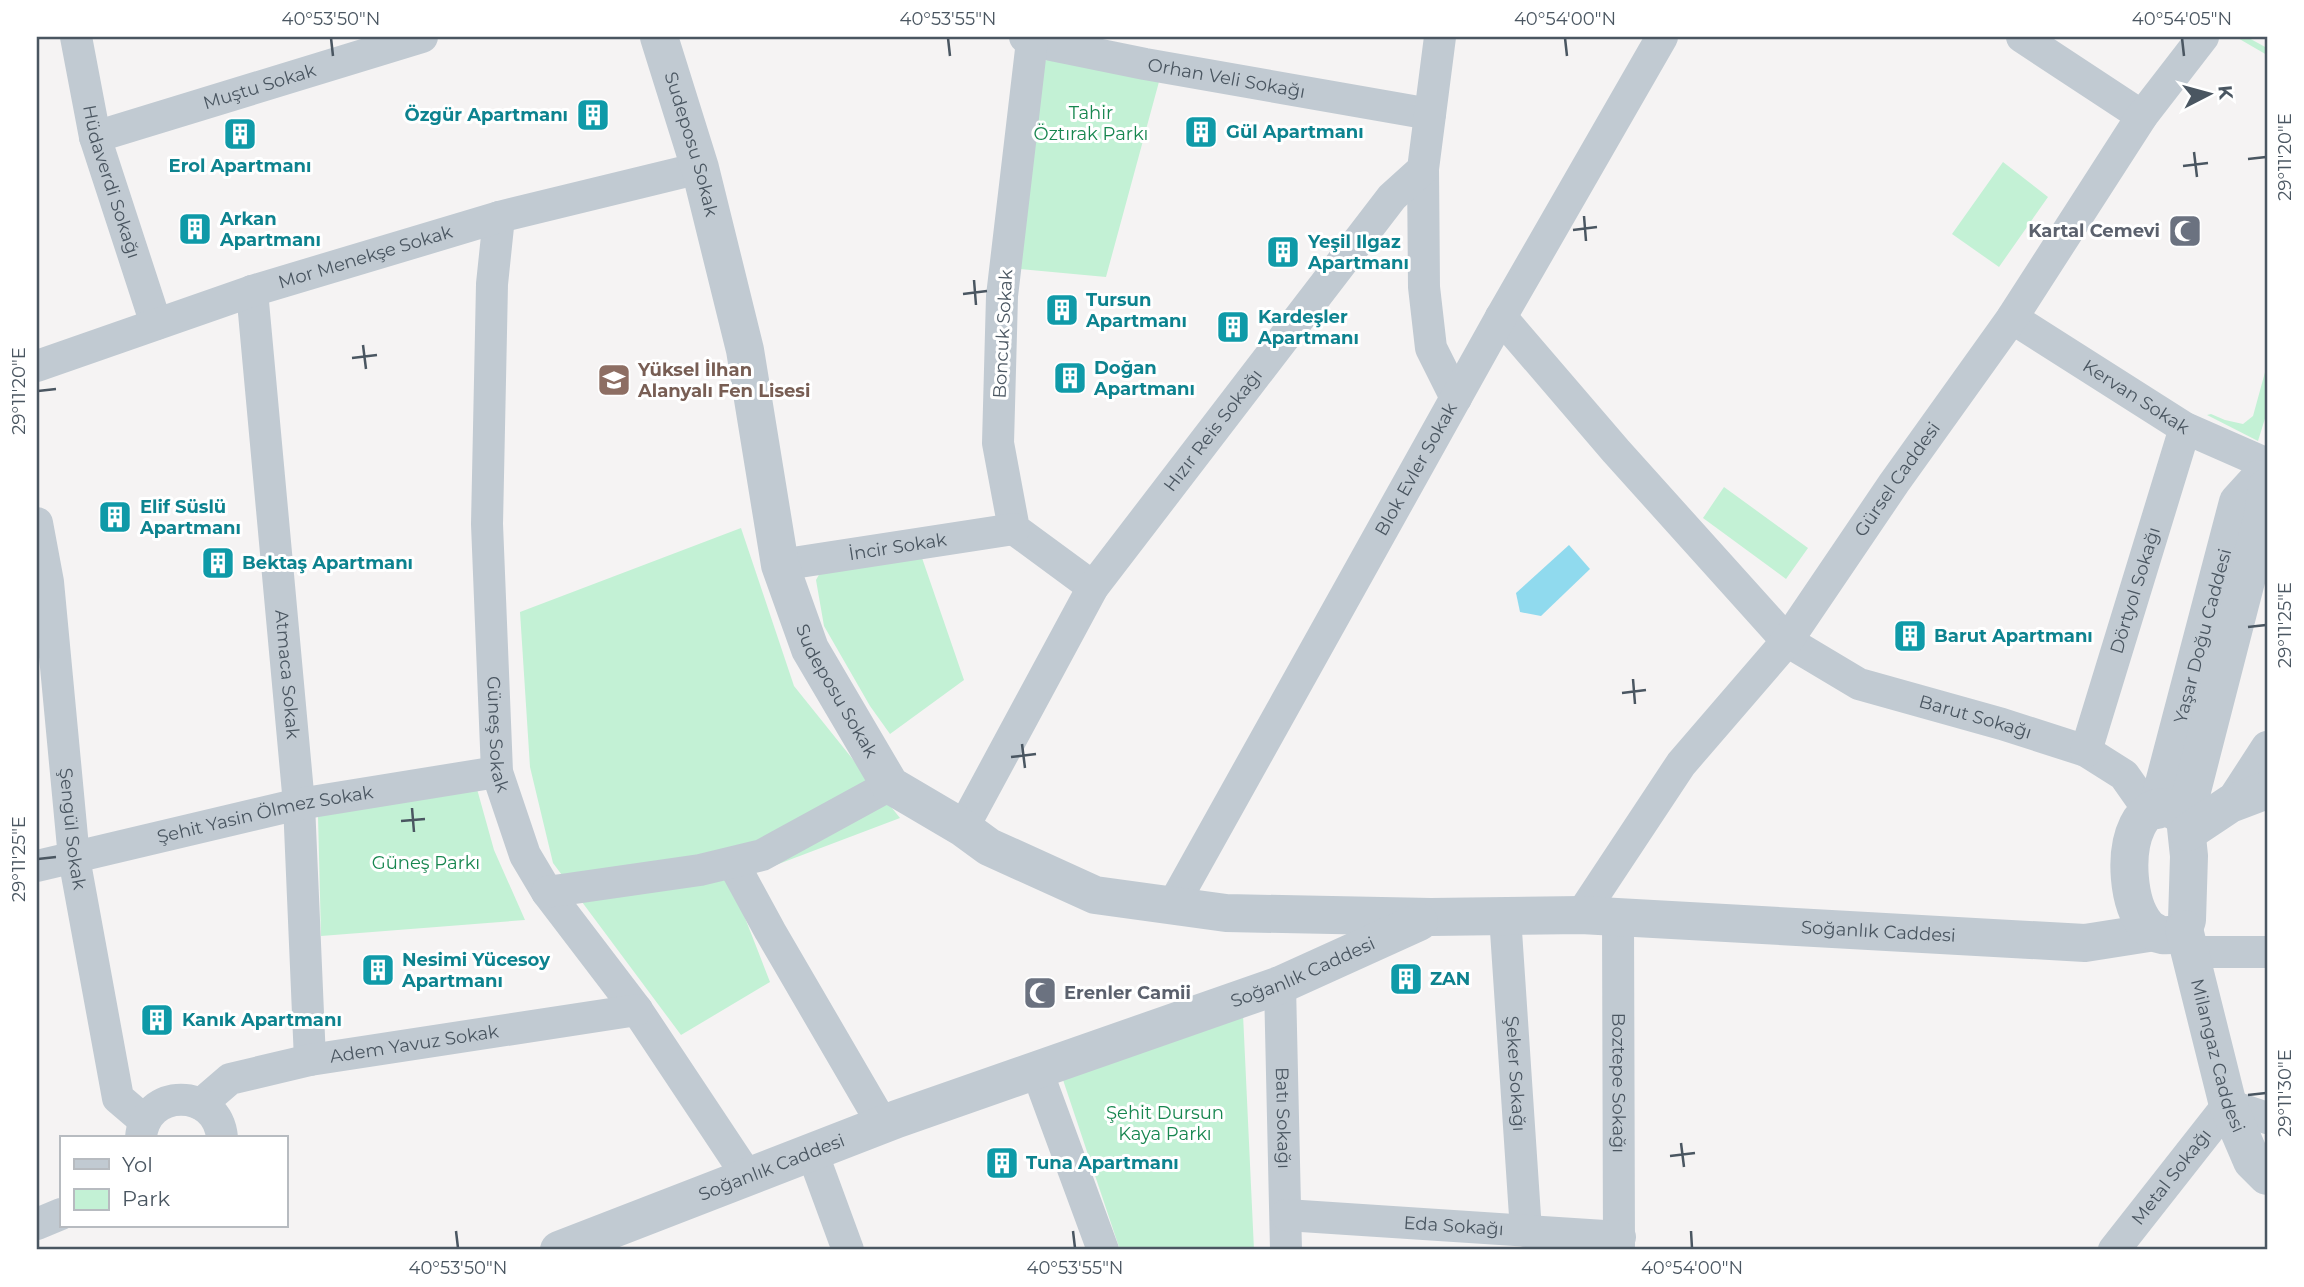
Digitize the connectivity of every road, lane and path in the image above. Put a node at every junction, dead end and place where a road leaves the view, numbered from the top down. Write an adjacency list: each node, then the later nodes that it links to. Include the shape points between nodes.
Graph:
1 (76, 37): 11 (street, Hüdaverdi Sokağı)
2 (422, 37): 11 (street, Muştu Sokak)
3 (659, 37): 12 (street, Sudeposu Sokak)
4 (1440, 37): 9 (street)
5 (1662, 37): 16 (street, Blok Evler Sokak)
6 (2022, 37): 10 (street)
7 (2203, 37): 10 (street, Gürsel Caddesi)
8 (1029, 39): 9 (street, Orhan Veli Sokağı); 26 (street, Boncuk Sokak, via 1002,296 998,443)
9 (1430, 114): 13 (street)
10 (2142, 116): 17 (street, Gürsel Caddesi)
11 (95, 137): 18 (street, Hüdaverdi Sokağı)
12 (699, 168): 14 (street, Mor Menekşe Sokak); 27 (street, Sudeposu Sokak, via 745,350)
13 (1423, 169): 20 (street, via 1424,287 1431,348); 29 (street, Hızır Reis Sokağı, via 1392,197)
14 (499, 217): 15 (street, Mor Menekşe Sokak); 33 (street, Güneş Sokak, via 492,284 487,524)
15 (252, 291): 18 (street, Mor Menekşe Sokak); 36 (street, Atmaca Sokak)
16 (1501, 317): 20 (street, Blok Evler Sokak); 30 (street, Barut Sokağı)
17 (2012, 318): 21 (street, Kervan Sokak); 30 (street, Gürsel Caddesi)
18 (156, 324): 19 (street, Mor Menekşe Sokak)
19 (37, 366)
20 (1456, 398): 44 (street, Blok Evler Sokak)
21 (2185, 428): 22 (street, Kervan Sokak); 32 (street, Dörtyol Sokağı)
22 (2267, 464)
23 (2267, 469): 38 (street, Yaşar Doğu Caddesi, via 2238,502)
24 (2267, 487): 38 (street, Yaşar Doğu Caddesi, via 2263,515)
25 (37, 523): 28 (street, Şengül Sokak)
26 (1014, 529): 27 (street, İncir Sokak); 29 (street)
27 (780, 565): 34 (street, Sudeposu Sokak, via 810,649)
28 (42, 582): 40 (street, Şengül Sokak)
29 (1093, 587): 39 (street, Hızır Reis Sokağı)
30 (1787, 641): 32 (street, Barut Sokağı, via 1859,684); 46 (street, Gürsel Caddesi, via 1681,764)
31 (2267, 747): 37 (street)
32 (2086, 751): 38 (street, Barut Sokağı, via 2124,775)
33 (497, 772): 36 (street, Şehit Yasin Ölmez Sokak); 43 (street, Güneş Sokak, via 525,855)
34 (890, 785): 39 (street, Sudeposu Sokak); 41 (street, via 762,855)
35 (2267, 790): 37 (street)
36 (299, 804): 40 (street, Şehit Yasin Ölmez Sokak); 52 (street, Atmaca Sokak)
37 (2230, 804): 38 (street)
38 (2170, 818): 48 (street, via 2188,903); 48 (street, Milangaz Caddesi, via 2138,822 2130,875 2132,896)
39 (963, 828): 44 (street, Sudeposu Sokak, via 989,847 1095,895)
40 (75, 858): 42 (street, Şehit Yasin Ölmez Sokak); 58 (street, Şengül Sokak, via 118,1098)
41 (733, 863): 43 (street); 57 (street)
42 (37, 866)
43 (547, 892): 51 (street, Güneş Sokak)
44 (1173, 905): 47 (street, Sudeposu Sokak, via 1226,913)
45 (1505, 916): 46 (street, Soğanlık Caddesi); 47 (street, Soğanlık Caddesi); 66 (street, Şeker Sokağı)
46 (1600, 916): 48 (street, Soğanlık Caddesi, via 2085,943); 67 (street, Boztepe Sokağı)
47 (1431, 917): 50 (street, Soğanlık Caddesi)
48 (2167, 931): 49 (street); 55 (street, Milangaz Caddesi)
49 (2267, 952)
50 (1280, 985): 53 (street, Soğanlık Caddesi); 64 (street, Batı Sokağı)
51 (636, 1010): 52 (street, Adem Yavuz Sokak); 62 (street, Güneş Sokak)
52 (310, 1060): 54 (street, Adem Yavuz Sokak, via 230,1079)
53 (1037, 1071): 57 (street, Soğanlık Caddesi); 70 (street)
54 (201, 1104): 58 (street, via 176,1099 163,1103); 59 (street, via 219,1122)
55 (2228, 1105): 56 (street); 61 (street, Milangaz Caddesi, via 2252,1161); 72 (street, Metal Sokağı)
56 (2267, 1118)
57 (883, 1125): 60 (street, Soğanlık Caddesi)
58 (143, 1130)
59 (222, 1136)
60 (812, 1152): 62 (street, Soğanlık Caddesi); 69 (street)
61 (2267, 1176)
62 (748, 1177): 68 (street, Soğanlık Caddesi)
63 (60, 1214): 65 (street)
64 (1286, 1215): 66 (street, Eda Sokağı); 71 (street, Batı Sokağı)
65 (37, 1224)
66 (1526, 1231): 67 (street, Eda Sokağı)
67 (1619, 1244)
68 (559, 1250)
69 (848, 1250)
70 (1103, 1250)
71 (1286, 1250)
72 (2114, 1250)

